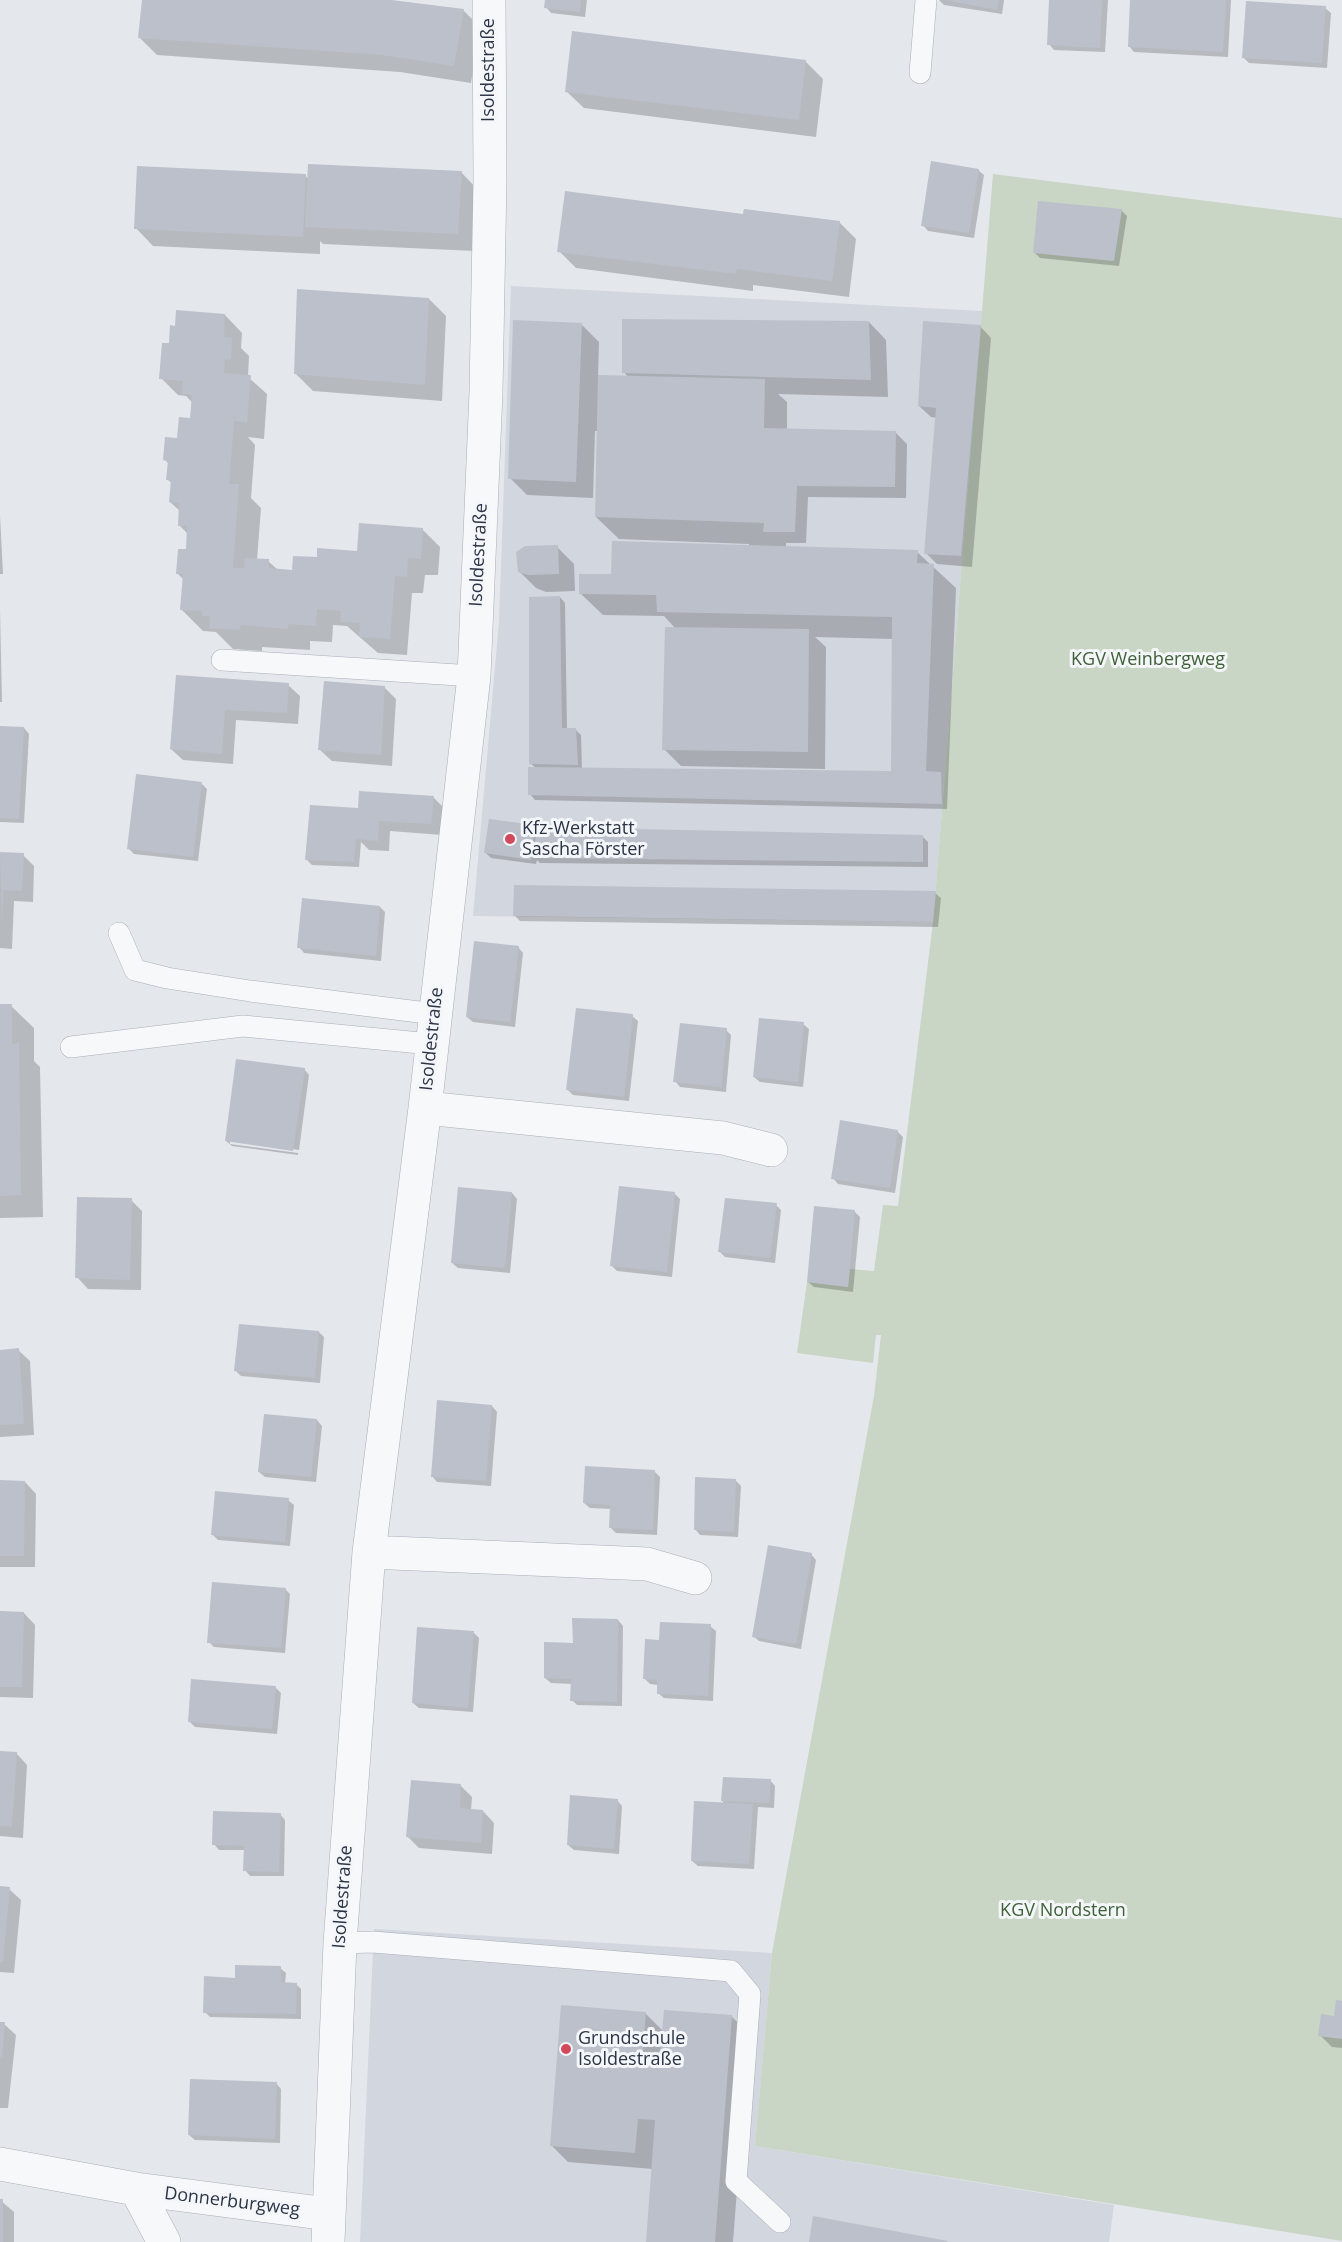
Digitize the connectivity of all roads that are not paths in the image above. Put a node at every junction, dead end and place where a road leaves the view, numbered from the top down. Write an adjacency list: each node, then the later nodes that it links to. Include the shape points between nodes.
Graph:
1 (489, 0): 5 (street, Isoldestraße, via 486,392)
2 (926, 0): 3 (lane)
3 (920, 73)
4 (222, 660): 5 (lane)
5 (474, 676): 7 (street, Isoldestraße)
6 (119, 933): 7 (lane, via 135,970)
7 (433, 1029): 8 (lane, via 243,1026); 9 (street, Isoldestraße)
8 (71, 1047)
9 (425, 1108): 10 (street, Isoldestraße, via 723,1138); 11 (street, Isoldestraße)
10 (771, 1150)
11 (369, 1552): 12 (street, via 647,1564); 13 (street, Isoldestraße)
12 (695, 1578)
13 (340, 1943): 16 (lane, via 373,1942 731,1971 750,1994 736,2181); 17 (street, Isoldestraße)
14 (0, 2164): 15 (street, Donnerburgweg)
15 (136, 2189): 17 (street, Donnerburgweg); 18 (street, Donnerburgweg)
16 (780, 2222)
17 (328, 2228)
18 (164, 2242)

